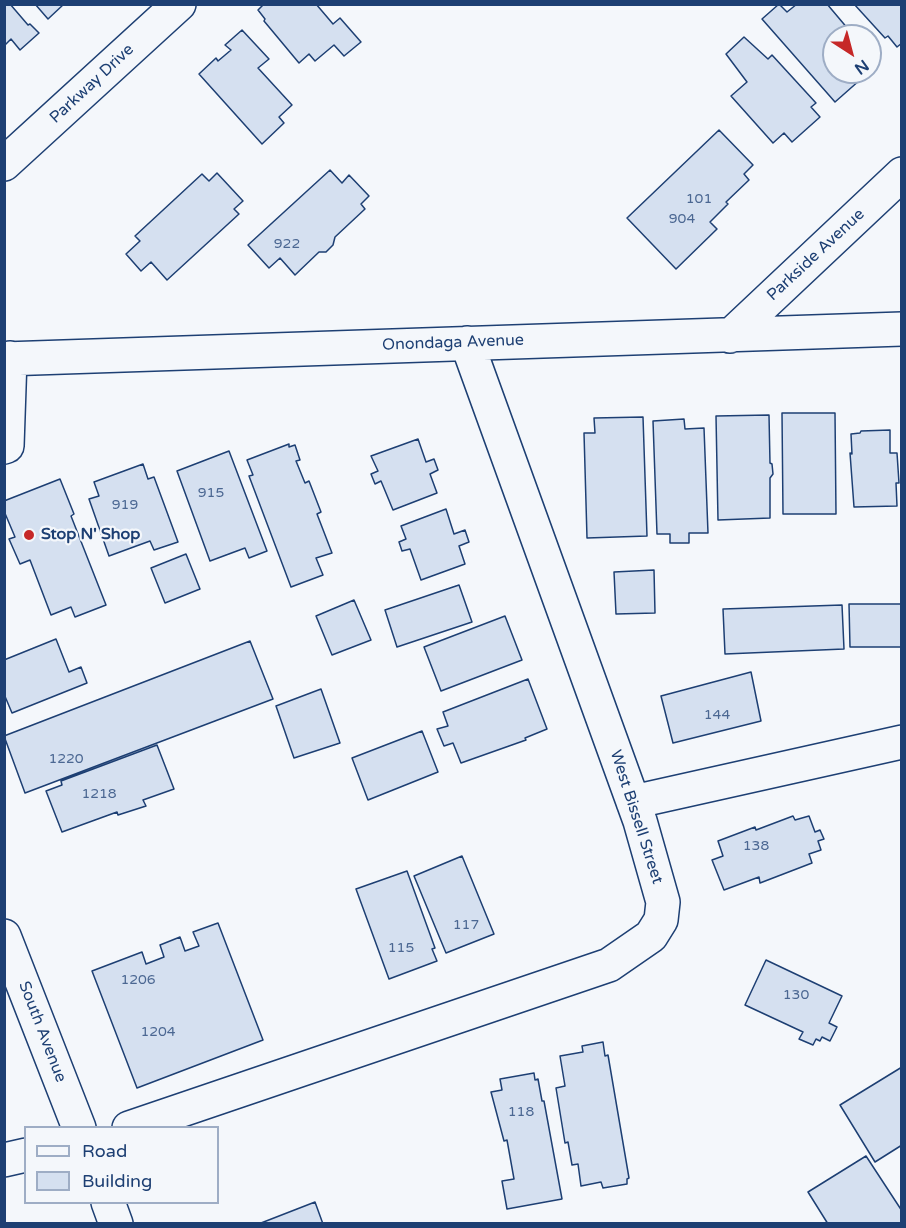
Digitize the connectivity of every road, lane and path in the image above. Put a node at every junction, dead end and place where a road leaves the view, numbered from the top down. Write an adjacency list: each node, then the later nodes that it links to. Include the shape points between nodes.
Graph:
1 (178, 4): 2 (street, Parkway Drive)
2 (9, 153)
3 (902, 174): 5 (street, Parkside Avenue)
4 (902, 329): 5 (street, Onondaga Avenue)
5 (730, 336): 6 (street, Onondaga Avenue)
6 (467, 343): 7 (street, Onondaga Avenue); 10 (street, West Bissell Street)
7 (7, 358): 8 (street)
8 (4, 447)
9 (902, 742): 10 (street)
10 (633, 802): 13 (street, West Bissell Street, via 663,902 661,920 651,936 609,965)
11 (4, 936): 12 (street, South Avenue)
12 (79, 1126)
13 (135, 1126)
14 (24, 1155): 15 (street)
15 (4, 1160)
16 (108, 1204): 17 (street)
17 (116, 1224)

